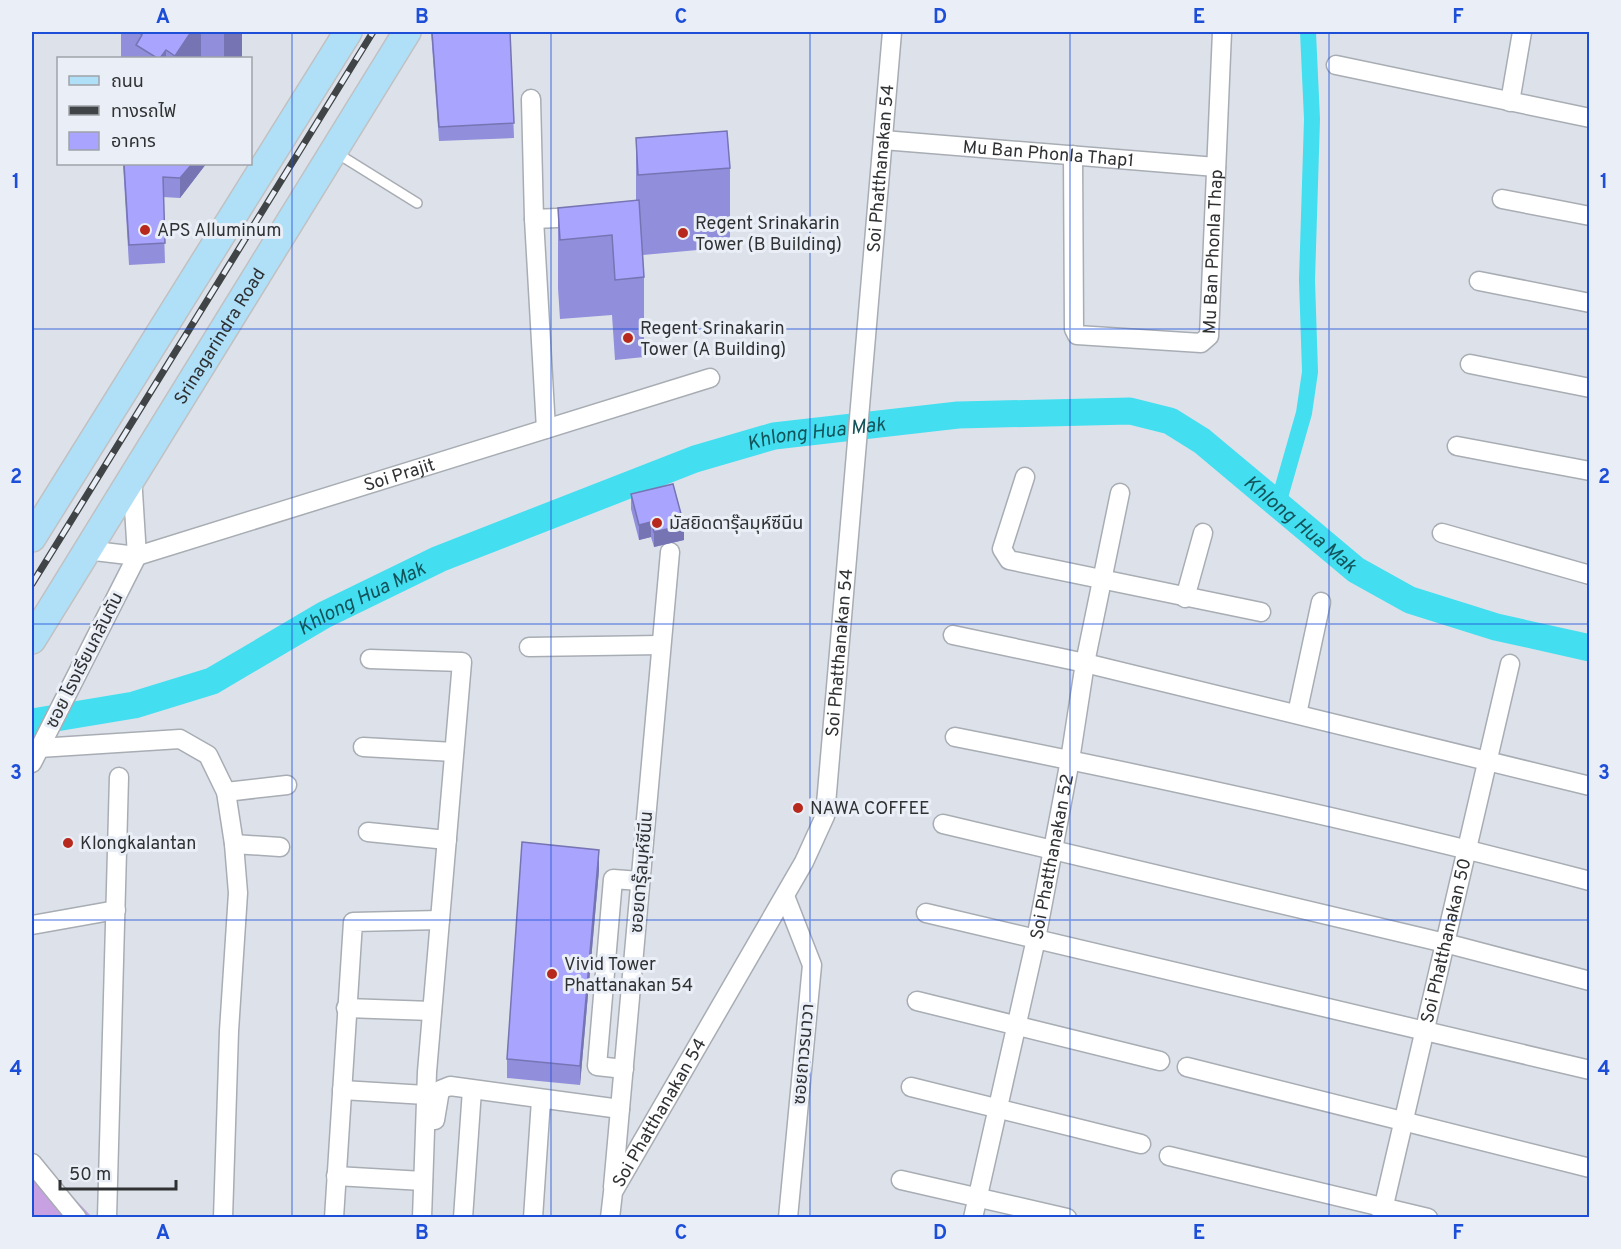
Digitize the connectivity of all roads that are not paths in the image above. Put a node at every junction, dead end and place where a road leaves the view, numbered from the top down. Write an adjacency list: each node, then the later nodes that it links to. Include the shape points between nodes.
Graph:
1 (348, 32): 34 (main road)
2 (407, 32): 11 (main road, Srinagarindra Road)
3 (892, 32): 10 (street, Soi Phatthanakan 54)
4 (1222, 32): 13 (street, Mu Ban Phonla Thap)
5 (1522, 32): 8 (street)
6 (1336, 65): 8 (street)
7 (531, 99): 18 (street)
8 (1510, 102): 9 (street)
9 (1590, 118)
10 (883, 140): 12 (street, Mu Ban Phonla Thap1); 72 (street, Soi Phatthanakan 54, via 825,816)
11 (333, 150): 15 (lane); 29 (main road, Srinagarindra Road)
12 (1072, 155): 13 (street, Mu Ban Phonla Thap1); 13 (street, Mu Ban Phonla Thap, via 1074,329 1082,336 1201,343 1206,340)
13 (1216, 167)
14 (1502, 199): 17 (street)
15 (417, 203)
16 (599, 215): 18 (street)
17 (1590, 216)
18 (534, 219): 20 (street)
19 (557, 265): 20 (street)
20 (537, 267): 26 (street)
21 (1479, 281): 22 (street)
22 (1590, 303)
23 (1470, 364): 25 (street)
24 (710, 378): 26 (street, Soi Prajit)
25 (1590, 388)
26 (546, 429): 37 (street, Soi Prajit)
27 (1457, 446): 28 (street)
28 (1590, 471)
29 (132, 475): 35 (main road, Srinagarindra Road); 37 (street)
30 (1025, 477): 39 (street, via 1002,549 1004,556)
31 (1120, 493): 39 (street, Soi Phatthanakan 52)
32 (1203, 533): 40 (street)
33 (1442, 533): 38 (street)
34 (32, 538)
35 (86, 550): 37 (street, Soi Prajit); 41 (main road, Srinagarindra Road)
36 (670, 552): 47 (street, ซอยดารุ๊ลมุห์ซีนีน)
37 (137, 556): 56 (street, ซอย โรงเรียนกลันตัน)
38 (1590, 575)
39 (1102, 580): 40 (street); 50 (street, Soi Phatthanakan 52)
40 (1185, 598): 43 (street)
41 (54, 602): 44 (main road); 46 (main road, Srinagarindra Road)
42 (1321, 602): 52 (street)
43 (1261, 612)
44 (32, 626)
45 (953, 635): 50 (street)
46 (32, 640)
47 (661, 645): 48 (street); 70 (street, ซอยดารุ๊ลมุห์ซีนีน)
48 (529, 647)
49 (370, 660): 55 (street, via 462,662)
50 (1085, 663): 52 (street); 57 (street, Soi Phatthanakan 52)
51 (1510, 663): 58 (street, Soi Phatthanakan 50)
52 (1297, 714): 58 (street)
53 (955, 737): 57 (street)
54 (363, 747): 55 (street)
55 (454, 752): 65 (street)
56 (35, 755): 62 (street, via 180,739 208,755)
57 (1070, 760): 68 (street); 69 (street, Soi Phatthanakan 52)
58 (1488, 761): 61 (street); 68 (street, Soi Phatthanakan 50)
59 (119, 777): 73 (street)
60 (286, 785): 62 (street)
61 (1590, 786)
62 (226, 792): 66 (street)
63 (943, 824): 69 (street)
64 (368, 832): 65 (street)
65 (447, 840): 75 (street)
66 (234, 844): 67 (street); 109 (street, via 238,892)
67 (280, 847)
68 (1467, 849): 71 (street); 78 (street, Soi Phatthanakan 50)
69 (1053, 850): 77 (street, Soi Phatthanakan 52); 78 (street)
70 (640, 881): 87 (street, ซอยดารุ๊ลมุห์ซีนีน); 87 (street, via 613,879 597,1066)
71 (1590, 881)
72 (785, 896): 104 (street, Soi Phatthanakan 54); 116 (street, ซอยถาวรนาวา, via 812,965)
73 (116, 910): 76 (street); 108 (street)
74 (926, 913): 77 (street)
75 (440, 920): 81 (street, via 353,922); 82 (street)
76 (32, 925)
77 (1036, 939): 83 (street, Soi Phatthanakan 52); 84 (street)
78 (1445, 943): 79 (street); 84 (street, Soi Phatthanakan 50)
79 (1590, 981)
80 (917, 1001): 83 (street)
81 (346, 1008): 82 (street); 90 (street)
82 (432, 1011): 92 (street)
83 (1017, 1026): 85 (street); 94 (street, Soi Phatthanakan 52)
84 (1425, 1029): 88 (street); 96 (street, Soi Phatthanakan 50)
85 (1161, 1061)
86 (1187, 1067): 96 (street)
87 (624, 1069): 95 (street, ซอยดารุ๊ลมุห์ซีนีน)
88 (1590, 1070)
89 (910, 1087): 94 (street)
90 (342, 1090): 92 (street); 101 (street)
91 (472, 1090): 93 (street); 112 (street, via 450,1086 440,1090 436,1101); 113 (street)
92 (426, 1095): 103 (street)
93 (541, 1101): 95 (street); 114 (street)
94 (998, 1108): 97 (street); 105 (street, Soi Phatthanakan 52)
95 (620, 1109): 104 (street, ซอยดารุ๊ลมุห์ซีนีน)
96 (1404, 1122): 100 (street); 106 (street, Soi Phatthanakan 50)
97 (1141, 1144)
98 (1169, 1156): 106 (street)
99 (32, 1163): 107 (street)
100 (1590, 1168)
101 (336, 1176): 103 (street); 110 (street)
102 (901, 1180): 105 (street)
103 (423, 1181): 111 (street)
104 (613, 1192): 115 (street, Soi Phatthanakan 54)
105 (977, 1197): 117 (street, Soi Phatthanakan 52); 118 (street)
106 (1382, 1212): 119 (street)
107 (77, 1218)
108 (107, 1218)
109 (223, 1218)
110 (334, 1218)
111 (422, 1218)
112 (430, 1218)
113 (463, 1218)
114 (533, 1218)
115 (610, 1218)
116 (788, 1218)
117 (973, 1218)
118 (1067, 1218)
119 (1428, 1218)

